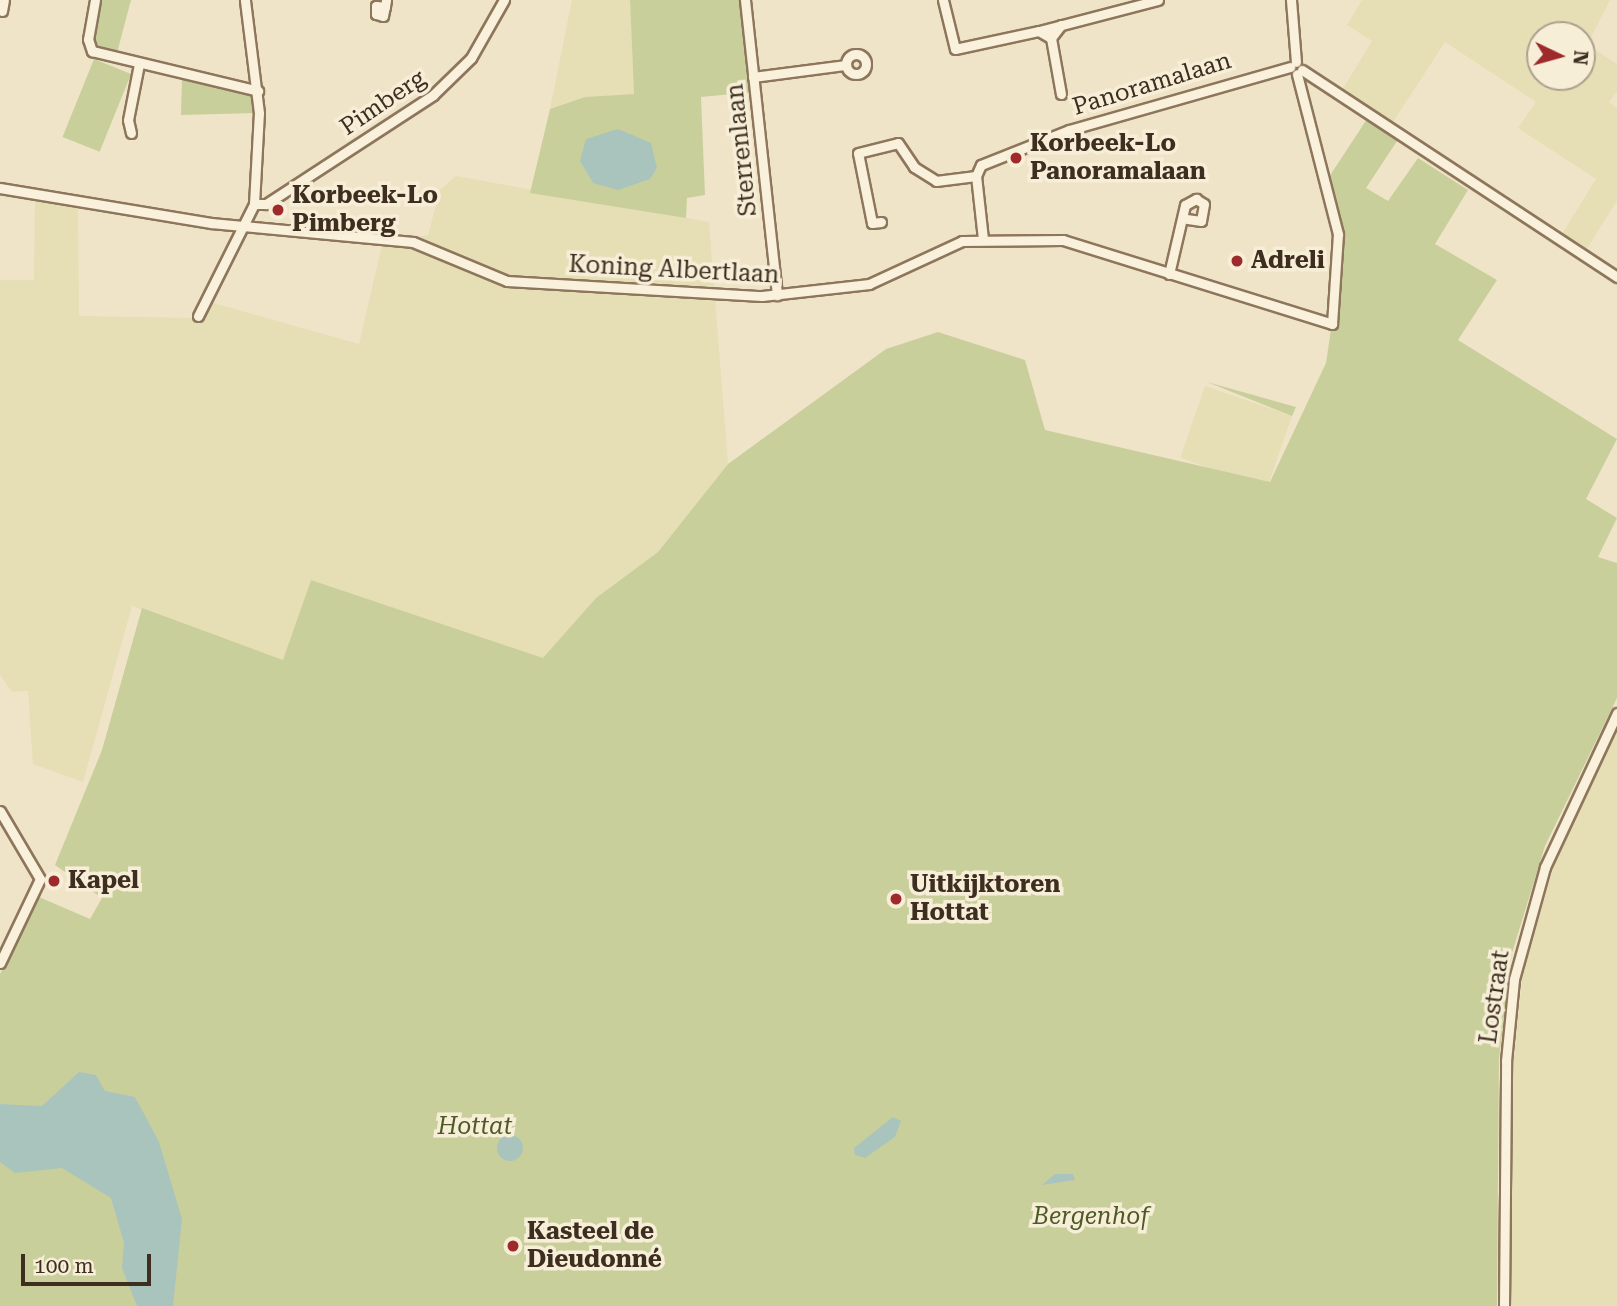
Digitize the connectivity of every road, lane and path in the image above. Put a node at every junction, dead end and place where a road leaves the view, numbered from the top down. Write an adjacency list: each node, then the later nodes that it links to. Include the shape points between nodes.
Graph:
1 (4, 0): 9 (street)
2 (95, 0): 13 (street, via 88,39 92,51)
3 (245, 0): 17 (street)
4 (504, 0): 22 (street, Pimberg, via 471,58 433,95 266,204)
5 (745, 0): 16 (street, Sterrenlaan)
6 (943, 0): 11 (street, via 955,49)
7 (1158, 0): 10 (street)
8 (1291, 0): 15 (street)
9 (2, 10)
10 (1061, 25): 11 (street); 12 (street)
11 (1039, 30): 12 (street)
12 (1051, 38): 18 (street)
13 (139, 64): 17 (street); 19 (street, via 128,120)
14 (846, 65): 16 (street)
15 (1296, 68): 20 (street, Panoramalaan, via 1069,130 986,163); 27 (street, Koning Albertlaan, via 1338,233 1332,324); 28 (street)
16 (753, 77): 29 (street, Sterrenlaan)
17 (258, 90): 22 (street)
18 (1061, 94)
19 (131, 133)
20 (976, 176): 24 (street, via 936,181 914,167 898,142 858,153 872,223); 26 (street)
21 (0, 188): 25 (street, Koning Albertlaan)
22 (254, 204): 25 (street)
23 (1186, 219): 27 (street)
24 (881, 222)
25 (242, 225): 29 (street, Koning Albertlaan, via 426,244 507,281); 30 (street)
26 (983, 239): 27 (street, Koning Albertlaan, via 1076,242); 29 (street, Koning Albertlaan, via 955,243 869,284)
27 (1169, 274)
28 (1617, 277)
29 (777, 295)
30 (198, 316)
31 (1617, 713): 34 (street, Lostraat, via 1545,867 1514,979 1506,1061)
32 (0, 811): 33 (street, via 40,879)
33 (0, 963)
34 (1504, 1306)

